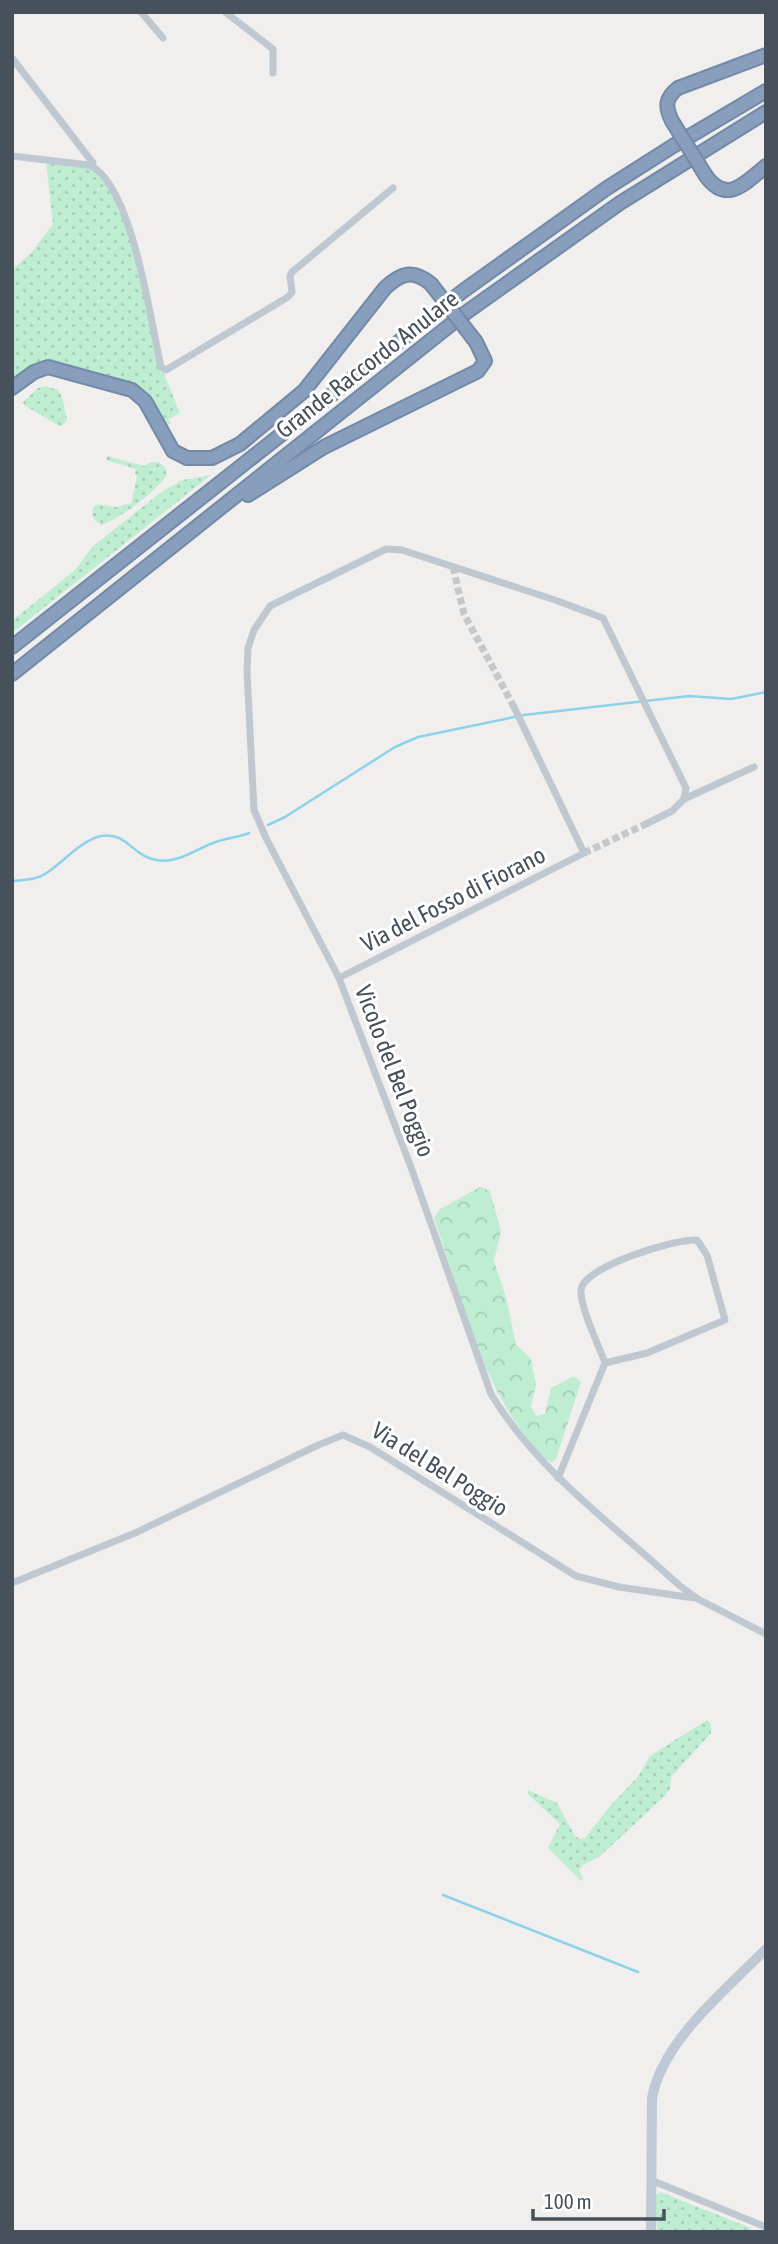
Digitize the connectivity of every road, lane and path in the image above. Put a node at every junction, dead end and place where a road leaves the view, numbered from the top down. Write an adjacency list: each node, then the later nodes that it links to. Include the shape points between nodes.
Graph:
1 (141, 12): 3 (street)
2 (225, 12): 6 (street, via 274,49)
3 (163, 38)
4 (766, 55): 11 (highway, bridge, via 678,88 667,103 672,121 719,189 731,190)
5 (12, 58): 10 (street)
6 (273, 73)
7 (766, 91): 15 (highway, Grande Raccordo Anulare, via 607,188 463,291)
8 (766, 112): 14 (highway, Grande Raccordo Anulare, via 523,270)
9 (12, 156): 10 (street)
10 (92, 166): 12 (street, via 105,178 125,215 161,367 166,370 288,297 294,270)
11 (766, 166)
12 (393, 188)
13 (12, 388): 14 (highway, bridge, via 48,368 132,390 145,401 173,451 187,458 212,458 240,444 304,391 394,280 410,273 431,284 476,342 485,361 478,371 324,447)
14 (191, 531): 16 (highway, Grande Raccordo Anulare)
15 (12, 647)
16 (12, 674)
17 (514, 707): 21 (street, Via del Fosso di Fiorano, via 584,853)
18 (754, 767): 19 (street)
19 (684, 799): 20 (street); 21 (street, Vicolo del Bel Poggio, via 686,788 603,618 402,550 386,549 270,606 248,648 254,810)
20 (648, 823)
21 (339, 978): 23 (street, Vicolo del Bel Poggio, via 491,1394 526,1445)
22 (605, 1363): 22 (street, via 580,1292 585,1281 600,1269 673,1241 697,1240 707,1255 725,1320 647,1353); 23 (street)
23 (558, 1478): 25 (street, Vicolo del Bel Poggio)
24 (12, 1583): 25 (street, Via del Bel Poggio, via 135,1533 343,1435 370,1447 576,1576)
25 (698, 1599): 26 (street, Vicolo del Bel Poggio)
26 (766, 1634)
27 (766, 1949): 28 (street, via 683,2037 662,2068 652,2098)
28 (651, 2180): 29 (street); 30 (street)
29 (766, 2227)
30 (650, 2232)

